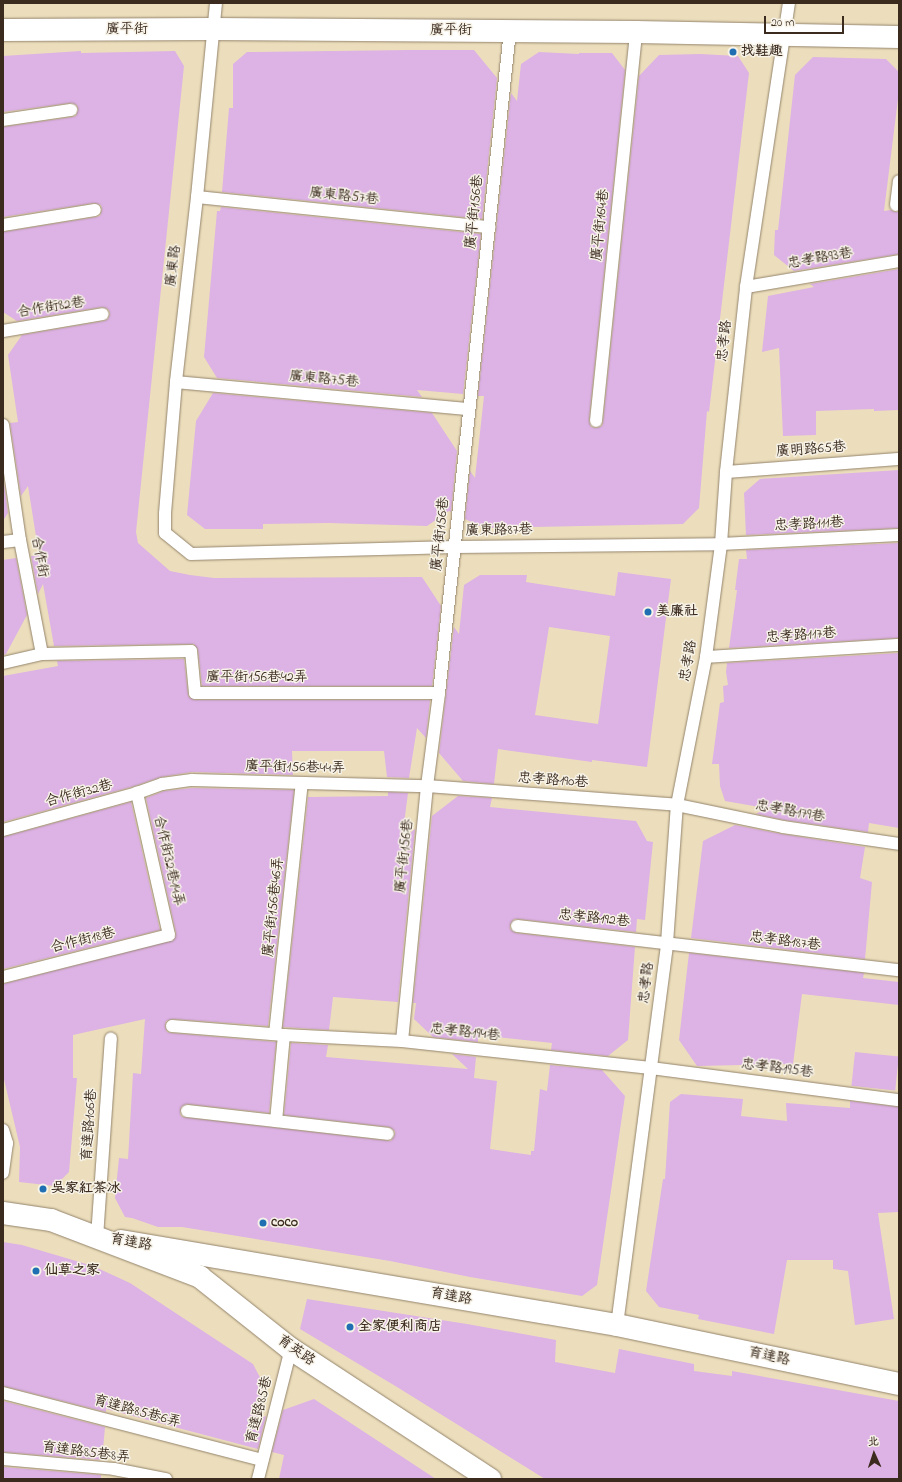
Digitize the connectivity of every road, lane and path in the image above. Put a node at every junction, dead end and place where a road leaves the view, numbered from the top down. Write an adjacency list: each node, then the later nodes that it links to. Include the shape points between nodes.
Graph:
1 (216, 3): 3 (lane, 廣東路)
2 (789, 3): 7 (lane, 忠孝路)
3 (213, 29): 4 (street, 廣平街); 5 (street, 廣平街); 12 (lane, 廣東路)
4 (3, 30)
5 (510, 31): 6 (street, 廣平街); 16 (lane, 廣平街156巷)
6 (636, 32): 7 (street, 廣平街); 23 (lane, 廣平街164巷)
7 (783, 35): 8 (street, 廣平街); 18 (lane, 忠孝路)
8 (899, 38)
9 (71, 110): 10 (lane)
10 (3, 120)
11 (899, 181): 13 (lane)
12 (197, 197): 16 (lane, 廣東路57巷); 21 (lane, 廣東路)
13 (896, 205)
14 (95, 210): 15 (lane)
15 (3, 225)
16 (489, 227): 22 (lane, 廣平街156巷)
17 (899, 261): 18 (lane, 忠孝路93巷)
18 (746, 287): 26 (lane, 忠孝路)
19 (103, 314): 20 (lane, 合作街82巷)
20 (3, 331)
21 (176, 382): 22 (lane, 廣東路75巷); 27 (lane, 廣東路)
22 (469, 409): 32 (lane, 廣平街156巷)
23 (596, 422)
24 (4, 433): 29 (lane, 合作街)
25 (899, 459): 26 (lane, 廣明路65巷)
26 (726, 472): 31 (lane, 忠孝路)
27 (165, 533): 32 (lane, 廣東路87巷, via 191,554)
28 (899, 535): 31 (lane, 忠孝路111巷)
29 (20, 540): 30 (lane); 34 (lane, 合作街)
30 (3, 542)
31 (721, 544): 32 (lane, 廣東路87巷); 35 (lane, 忠孝路)
32 (455, 546): 37 (lane, 廣平街156巷)
33 (899, 645): 35 (lane, 忠孝路117巷)
34 (42, 654): 36 (lane); 37 (lane, 廣平街156巷42弄, via 191,651 195,693)
35 (706, 657): 42 (lane, 忠孝路)
36 (3, 663)
37 (439, 693): 40 (lane, 廣平街156巷)
38 (302, 783): 39 (lane, 廣平街156巷44弄, via 192,780); 40 (lane, 廣平街156巷44弄); 51 (lane, 廣平街156巷46弄)
39 (162, 784): 41 (lane, 合作街32巷)
40 (427, 786): 42 (lane, 忠孝路190巷); 53 (lane, 廣平街156巷)
41 (137, 793): 43 (lane, 合作街32巷); 46 (lane, 合作街32巷14弄)
42 (677, 805): 44 (lane, 忠孝路179巷, via 783,827); 47 (lane, 忠孝路)
43 (3, 830)
44 (899, 844)
45 (517, 926): 47 (lane, 忠孝路192巷)
46 (170, 935): 49 (lane, 合作街18巷)
47 (667, 943): 48 (lane, 忠孝路187巷); 54 (lane, 忠孝路)
48 (899, 970)
49 (3, 977)
50 (172, 1026): 51 (lane, 忠孝路194巷)
51 (280, 1035): 53 (lane, 忠孝路194巷); 57 (lane, 廣平街156巷46弄)
52 (111, 1038): 62 (lane, 育達路106巷)
53 (402, 1041): 54 (lane, 忠孝路194巷)
54 (651, 1068): 55 (lane, 忠孝路195巷); 63 (lane, 忠孝路)
55 (899, 1100)
56 (187, 1111): 57 (lane)
57 (276, 1121): 59 (lane)
58 (3, 1130): 60 (lane, via 6,1143)
59 (388, 1134)
60 (3, 1173)
61 (3, 1213): 62 (street, 育達路, via 51,1220)
62 (97, 1237): 63 (street, 育達路); 64 (street, 育英路, via 200,1277)
63 (617, 1324): 65 (street, 育達路)
64 (291, 1349): 68 (lane, 育達路85巷); 71 (street, 育英路)
65 (899, 1384)
66 (3, 1393): 68 (lane, 育達路85巷6弄)
67 (3, 1459): 69 (lane, 育達路85巷8弄, via 114,1470)
68 (263, 1460): 70 (lane, 育達路85巷)
69 (166, 1479)
70 (258, 1479)
71 (490, 1479)

